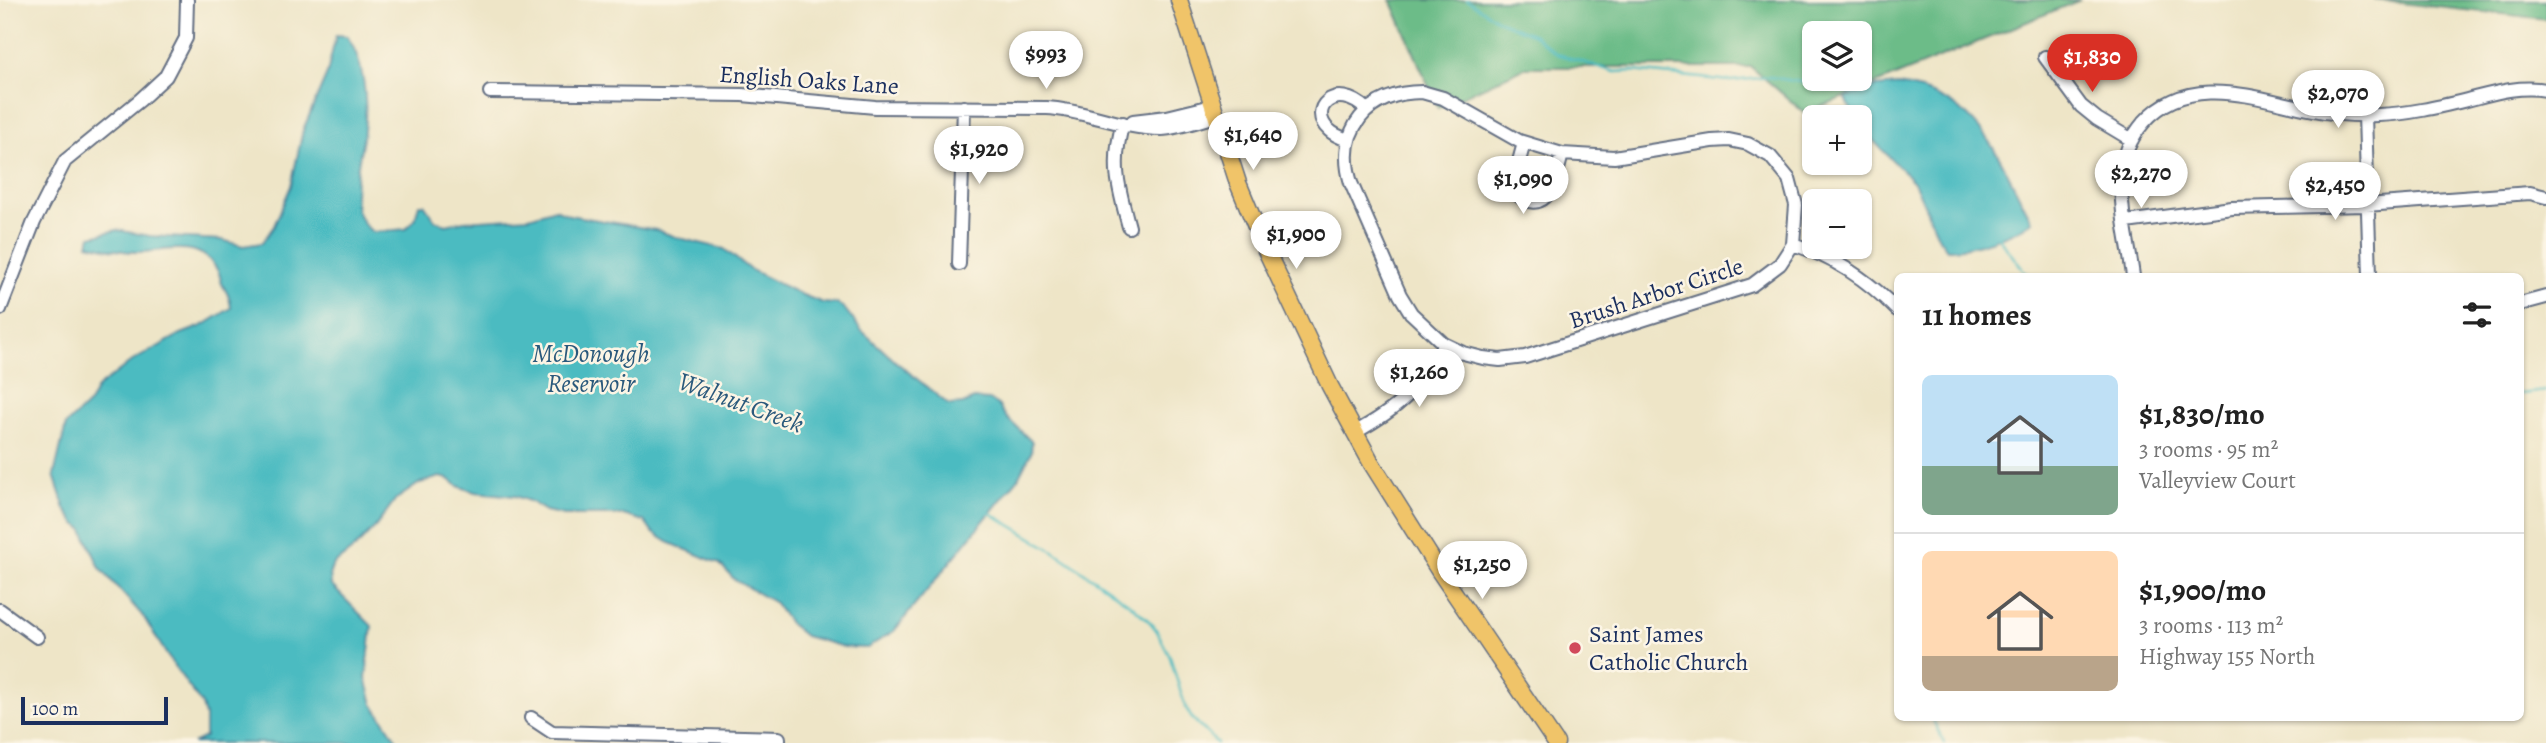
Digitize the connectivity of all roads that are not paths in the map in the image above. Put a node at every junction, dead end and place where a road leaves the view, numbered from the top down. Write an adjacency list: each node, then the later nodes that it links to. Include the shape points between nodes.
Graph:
1 (187, 0): 26 (street, via 186,38 166,76 65,161 34,222)
2 (1179, 0): 8 (main road)
3 (2045, 57): 12 (street, via 2081,106)
4 (2546, 90): 9 (street, via 2517,89 2421,110)
5 (490, 92): 6 (street, English Oaks Lane, via 742,95 857,107)
6 (964, 107): 10 (street, English Oaks Lane, via 1065,109); 20 (street)
7 (1367, 110): 11 (street); 11 (street, via 1346,96 1331,98 1324,106 1321,117 1325,127); 13 (street, via 1402,93 1428,93)
8 (1213, 111): 10 (street, English Oaks Lane); 28 (main road, via 1265,248)
9 (2365, 115): 12 (street, via 2202,92 2160,108); 16 (street)
10 (1123, 123): 18 (street, via 1115,169)
11 (1348, 140): 27 (street, Brush Arbor Circle, via 1351,183 1400,295 1418,322)
12 (2132, 140): 17 (street, via 2122,176)
13 (1524, 143): 14 (street); 14 (street, via 1513,183 1516,192 1528,200 1549,193)
14 (1562, 154): 19 (street, via 1614,157 1712,141 1748,144 1770,156 1789,179 1796,205)
15 (2546, 197): 16 (street, via 2529,193)
16 (2366, 205): 17 (street, via 2232,208); 22 (street)
17 (2126, 222): 21 (street)
18 (1129, 227)
19 (1793, 244): 25 (street, via 1842,265); 27 (street, Brush Arbor Circle, via 1780,264 1752,285 1525,357 1483,358)
20 (959, 264)
21 (2133, 273)
22 (2370, 273)
23 (2546, 297): 24 (street)
24 (2524, 303)
25 (1894, 307)
26 (0, 309)
27 (1444, 344): 28 (street, via 1406,399)
28 (1354, 433): 33 (main road, via 1440,572)
29 (0, 610): 30 (street)
30 (37, 637)
31 (531, 718): 32 (street, via 552,732 779,738)
32 (779, 743)
33 (1556, 743)

